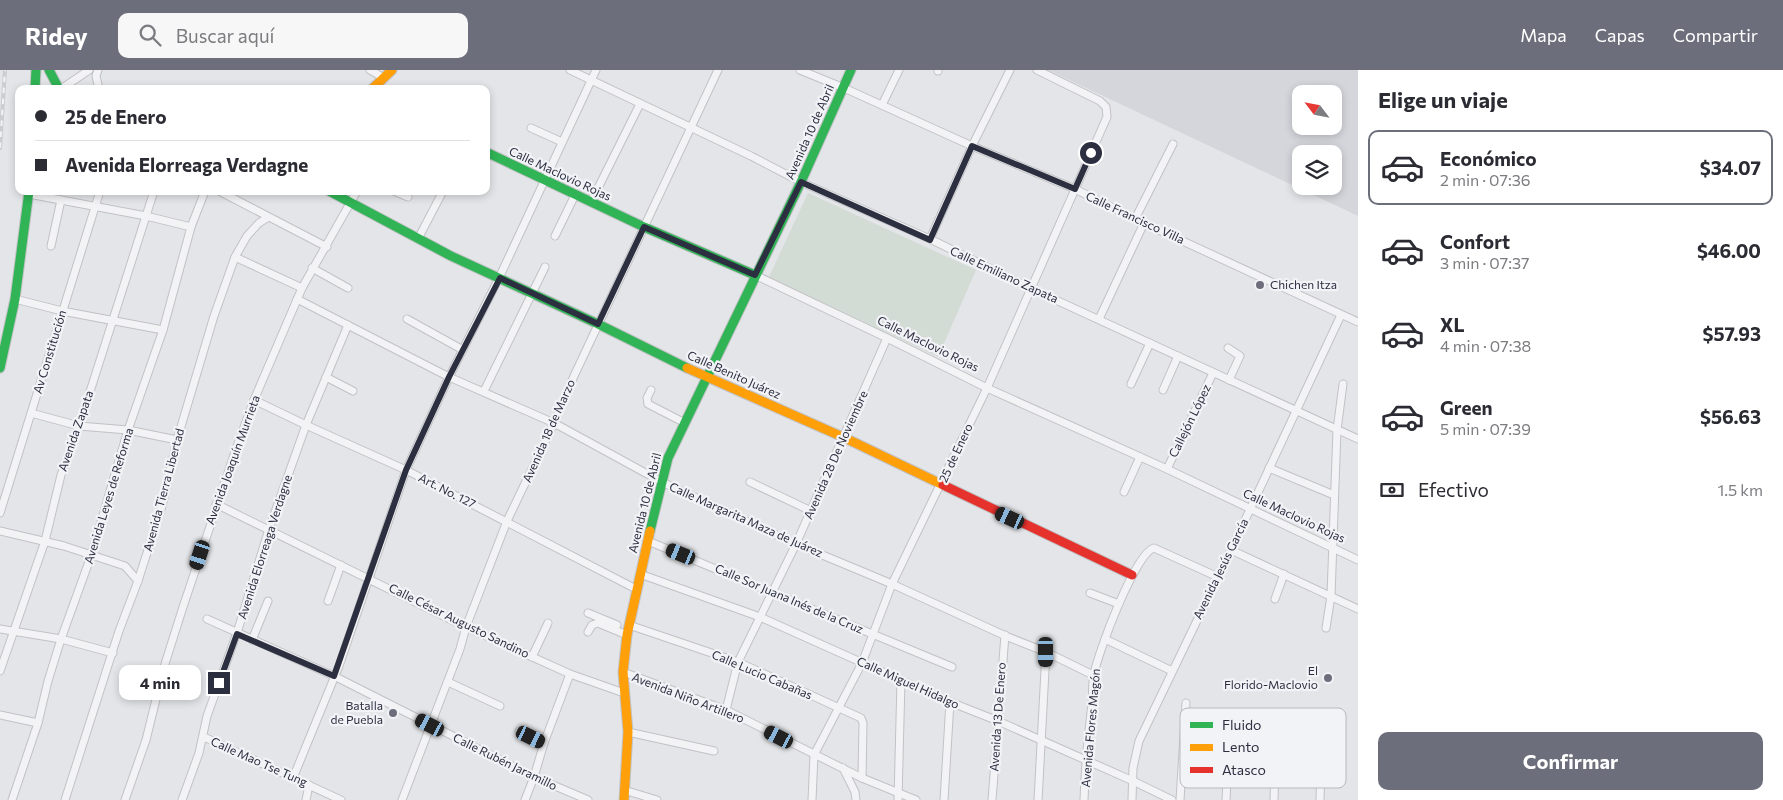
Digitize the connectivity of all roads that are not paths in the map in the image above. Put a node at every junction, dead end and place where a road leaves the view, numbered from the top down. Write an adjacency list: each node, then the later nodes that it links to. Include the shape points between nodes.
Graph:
1 (36, 70): 16 (street)
2 (49, 70): 17 (street)
3 (89, 70): 18 (street)
4 (98, 70): 19 (street)
5 (392, 70): 14 (street)
6 (570, 70): 15 (street, Calle Emiliano Zapata)
7 (596, 70): 15 (street)
8 (718, 70): 25 (street, Avenida 18 de Marzo)
9 (800, 70): 21 (street, Calle Francisco Villa)
10 (851, 70): 21 (street, Avenida 10 de Abril)
11 (899, 70): 23 (street)
12 (1010, 70): 28 (street)
13 (1037, 70): 32 (street, 25 de Enero, via 1106,107 1107,117)
14 (378, 73): 20 (street)
15 (591, 80): 22 (street, Calle Emiliano Zapata); 26 (street)
16 (35, 85)
17 (58, 85)
18 (66, 85)
19 (98, 85)
20 (374, 85)
21 (844, 88): 23 (street, Calle Francisco Villa); 31 (street, Avenida 10 de Abril)
22 (640, 104): 25 (street, Calle Emiliano Zapata); 46 (street)
23 (882, 105): 28 (street, Calle Francisco Villa)
24 (531, 128): 26 (street)
25 (690, 128): 31 (street, Calle Emiliano Zapata); 54 (street, Avenida 18 de Marzo)
26 (562, 142): 30 (street)
27 (1173, 144): 51 (street)
28 (972, 146): 32 (street, Calle Francisco Villa); 57 (street)
29 (490, 154): 30 (street, Calle Maclovio Rojas)
30 (544, 180): 43 (street, Calle Maclovio Rojas); 64 (street)
31 (801, 182): 57 (street, Calle Emiliano Zapata); 63 (street, Avenida 10 de Abril)
32 (1075, 189): 51 (street, Calle Francisco Villa); 67 (street, 25 de Enero)
33 (29, 195): 70 (street)
34 (38, 195): 45 (street)
35 (99, 195): 48 (street, Av Constitución)
36 (153, 195): 49 (street, Avenida Zapata)
37 (203, 195): 53 (street, Avenida Leyes de Reforma)
38 (226, 195): 50 (street)
39 (336, 195): 47 (street, Calle Benito Juárez)
40 (355, 195): 47 (street, Avenida Joaquín Murrieta)
41 (403, 195): 44 (street)
42 (441, 195): 56 (street)
43 (575, 195): 46 (street, Calle Maclovio Rojas); 55 (street)
44 (408, 197)
45 (61, 200): 48 (street); 58 (street)
46 (591, 202): 54 (street, Calle Maclovio Rojas)
47 (351, 203): 56 (street, Calle Benito Juárez); 59 (street, Avenida Joaquín Murrieta)
48 (95, 207): 49 (street); 71 (street, Av Constitución)
49 (146, 216): 53 (street); 75 (street, Avenida Zapata)
50 (267, 218): 59 (street); 60 (street, Avenida Tierra Libertad, via 247,236)
51 (1135, 219): 52 (street, Calle Francisco Villa)
52 (1144, 223): 72 (street, Calle Francisco Villa); 74 (street)
53 (191, 227): 79 (street, Avenida Leyes de Reforma)
54 (644, 227): 63 (street, Calle Maclovio Rojas); 77 (street, Avenida 18 de Marzo)
55 (555, 236)
56 (419, 237): 64 (street, Calle Benito Juárez, via 451,256)
57 (930, 240): 67 (street, Calle Emiliano Zapata)
58 (51, 246)
59 (327, 247): 62 (street, Avenida Joaquín Murrieta)
60 (235, 257): 65 (street); 108 (street, Avenida Tierra Libertad)
61 (545, 267): 68 (street)
62 (312, 268): 65 (street, Avenida Joaquín Murrieta); 66 (street)
63 (755, 275): 80 (street, Calle Maclovio Rojas); 89 (street, Avenida 10 de Abril)
64 (500, 278): 68 (street, Calle Benito Juárez); 83 (street)
65 (302, 288): 69 (street, Avenida Joaquín Murrieta)
66 (348, 288)
67 (1032, 289): 74 (street, Calle Emiliano Zapata); 93 (street, 25 de Enero)
68 (531, 293): 77 (street, Calle Benito Juárez); 97 (street)
69 (297, 299): 78 (street, Calle Margarita Maza de Juárez); 98 (street, Avenida Joaquín Murrieta)
70 (15, 300): 71 (street); 85 (street)
71 (62, 311): 75 (street); 100 (street, Av Constitución)
72 (1341, 315): 76 (street, Calle Francisco Villa); 99 (street, Avenida Jesús García)
73 (406, 319): 83 (street)
74 (1099, 319): 81 (street, Calle Emiliano Zapata)
75 (111, 321): 79 (street); 104 (street, Avenida Zapata)
76 (1358, 322)
77 (598, 324): 89 (street, Calle Benito Juárez); 101 (street, Avenida 18 de Marzo)
78 (348, 325): 87 (street, Calle Margarita Maza de Juárez); 88 (street, Avenida Elorreaga Verdagne)
79 (163, 330): 105 (street, Avenida Leyes de Reforma)
80 (887, 338): 93 (street, Calle Maclovio Rojas); 107 (street, Avenida 28 De Noviembre)
81 (1150, 343): 84 (street, Calle Emiliano Zapata); 91 (street)
82 (1228, 348): 90 (street, via 1240,356)
83 (463, 350): 87 (street)
84 (1178, 356): 86 (street, Calle Emiliano Zapata); 95 (street)
85 (0, 368)
86 (1213, 373): 90 (street, Calle Emiliano Zapata); 112 (street, Callejón López)
87 (449, 377): 97 (street, Calle Margarita Maza de Juárez); 113 (street)
88 (326, 378): 96 (street); 103 (street, Avenida Elorreaga Verdagne)
89 (707, 378): 102 (street, Avenida 10 de Abril); 107 (street, Calle Benito Juárez)
90 (1229, 380): 99 (street, Calle Emiliano Zapata)
91 (1131, 384)
92 (1343, 384): 106 (street)
93 (987, 388): 110 (street, Calle Maclovio Rojas); 116 (street, 25 de Enero)
94 (651, 390): 102 (street, via 648,404)
95 (1163, 390)
96 (353, 391)
97 (484, 391): 101 (street, Calle Margarita Maza de Juárez)
98 (254, 400): 103 (street, Art. No. 127); 119 (street, Avenida Joaquín Murrieta)
99 (1296, 411): 106 (street, Calle Emiliano Zapata); 111 (street, Avenida Jesús García)
100 (31, 413): 104 (street); 122 (street, Av Constitución)
101 (554, 423): 114 (street, Calle Margarita Maza de Juárez); 123 (street, Avenida 18 de Marzo)
102 (685, 423): 114 (street, Avenida 10 de Abril, via 668,458)
103 (306, 425): 113 (street, Art. No. 127); 124 (street, Avenida Elorreaga Verdagne)
104 (79, 426): 105 (street); 126 (street, Avenida Zapata, via 61,475)
105 (128, 430): 108 (street); 131 (street, Avenida Leyes de Reforma)
106 (1337, 430): 109 (street, Calle Emiliano Zapata); 118 (street)
107 (844, 438): 116 (street, Calle Benito Juárez); 121 (street, Avenida 28 De Noviembre)
108 (177, 440): 139 (street, Avenida Tierra Libertad, via 162,506)
109 (1358, 440)
110 (1140, 457): 112 (street, Calle Maclovio Rojas); 117 (street)
111 (1270, 468): 118 (street); 120 (street, Avenida Jesús García)
112 (1167, 469): 120 (street, Calle Maclovio Rojas)
113 (406, 470): 123 (street, Art. No. 127); 137 (street)
114 (662, 482): 127 (street, Avenida 10 de Abril); 128 (street, Calle Margarita Maza de Juárez)
115 (750, 482): 121 (street)
116 (941, 485): 136 (street, Calle Benito Juárez); 140 (street, 25 de Enero)
117 (1124, 492)
118 (1334, 494): 129 (street)
119 (216, 504): 124 (street, Calle César Augusto Sandino); 209 (street, Avenida Joaquín Murrieta)
120 (1250, 509): 129 (street, Calle Maclovio Rojas); 130 (street, Avenida Jesús García)
121 (811, 511): 128 (street, Avenida 28 De Noviembre)
122 (0, 513)
123 (507, 521): 141 (street, Art. No. 127); 154 (street, Avenida 18 de Marzo)
124 (269, 529): 133 (street, Calle César Augusto Sandino); 160 (street, Avenida Elorreaga Verdagne)
125 (0, 531): 126 (street)
126 (44, 541): 131 (street); 158 (street, Avenida Zapata)
127 (648, 541): 134 (street, Avenida 10 de Abril); 142 (street, Calle Sor Juana Inés de la Cruz)
128 (796, 544): 140 (street, Calle Margarita Maza de Juárez); 142 (street, Avenida 28 De Noviembre)
129 (1333, 549): 132 (street, Calle Maclovio Rojas); 144 (street)
130 (1231, 550): 135 (street); 138 (street, Avenida Jesús García)
131 (91, 556): 139 (street, via 125,566); 164 (street, Avenida Leyes de Reforma)
132 (1358, 560)
133 (341, 565): 137 (street, Calle César Augusto Sandino); 147 (street)
134 (640, 574): 141 (street, Avenida 10 de Abril); 151 (street, Calle Miguel Hidalgo)
135 (1284, 574): 144 (street); 145 (street)
136 (1132, 575): 138 (street, Avenida Flores Magón, via 1154,548); 148 (street, Avenida Flores Magón)
137 (368, 577): 154 (street, Calle César Augusto Sandino); 177 (street)
138 (1218, 577): 172 (street, Avenida Jesús García)
139 (138, 581): 167 (street, Avenida Tierra Libertad)
140 (892, 584): 161 (street, 25 de Enero); 162 (street, Calle Margarita Maza de Juárez)
141 (636, 589): 157 (street, Avenida 10 de Abril)
142 (772, 591): 151 (street, Avenida 28 De Noviembre); 161 (street, Calle Sor Juana Inés de la Cruz)
143 (1090, 593): 148 (street)
144 (1331, 596): 149 (street); 155 (street)
145 (1275, 599)
146 (268, 601): 165 (street)
147 (328, 601)
148 (1119, 604): 163 (street, Avenida Flores Magón)
149 (1358, 608)
150 (588, 614): 157 (street)
151 (760, 617): 169 (street, Avenida 28 De Noviembre); 170 (street, Calle Miguel Hidalgo)
152 (207, 619): 160 (street, Calle Rubén Jaramillo)
153 (548, 623): 168 (street)
154 (466, 627): 168 (street, Calle César Augusto Sandino); 179 (street, Avenida 18 de Marzo)
155 (1326, 628)
156 (0, 629): 158 (street)
157 (628, 630): 159 (street, via 598,623 592,625); 169 (street, Calle Lucio Cabañas); 174 (street, Avenida 10 de Abril)
158 (13, 632): 164 (street); 173 (street, Avenida Zapata)
159 (588, 632)
160 (237, 634): 165 (street, Calle Rubén Jaramillo); 193 (street, Avenida Elorreaga Verdagne, via 207,716)
161 (874, 634): 170 (street, 25 de Enero); 171 (street, Calle Sor Juana Inés de la Cruz)
162 (1005, 635): 166 (street, Calle Margarita Maza de Juárez); 188 (street, Avenida 13 De Enero)
163 (1105, 639): 172 (street); 176 (street, Avenida Flores Magón)
164 (61, 640): 167 (street); 189 (street, Avenida Leyes de Reforma)
165 (252, 640): 177 (street, Calle Rubén Jaramillo)
166 (1046, 652): 176 (street, Calle Margarita Maza de Juárez); 194 (street)
167 (113, 653): 208 (street, Avenida Tierra Libertad)
168 (532, 657): 175 (street, Calle César Augusto Sandino)
169 (738, 662): 184 (street, Calle Lucio Cabañas); 186 (street, Avenida 28 De Noviembre)
170 (862, 663): 178 (street, Calle Miguel Hidalgo); 184 (street, 25 de Enero)
171 (952, 666)
172 (1172, 671): 203 (street, Avenida Jesús García, via 1138,741)
173 (0, 672)
174 (624, 672): 180 (street, Avenida 10 de Abril); 186 (street, Avenida Niño Artillero)
175 (570, 674): 180 (street, Calle César Augusto Sandino); 195 (street)
176 (1093, 675): 198 (street, Avenida Flores Magón)
177 (334, 676): 190 (street, Calle Rubén Jaramillo); 201 (street)
178 (902, 680): 181 (street, Calle Miguel Hidalgo); 206 (street)
179 (448, 682): 183 (street); 190 (street, Avenida 18 de Marzo)
180 (624, 692): 192 (street, Avenida 10 de Abril)
181 (950, 702): 188 (street, Calle Miguel Hidalgo); 221 (street)
182 (1186, 703): 185 (street)
183 (500, 706)
184 (839, 708): 197 (street, 25 de Enero); 202 (street, Calle Lucio Cabañas, via 863,720)
185 (1186, 708)
186 (726, 710): 197 (street, Avenida Niño Artillero)
187 (0, 715): 189 (street)
188 (998, 721): 194 (street, Calle Miguel Hidalgo); 222 (street, Avenida 13 De Enero)
189 (38, 723): 207 (street, Avenida Leyes de Reforma)
190 (430, 725): 200 (street, Calle Rubén Jaramillo); 213 (street, Avenida 18 de Marzo)
191 (519, 731): 195 (street)
192 (628, 732): 196 (street); 205 (street, Avenida 10 de Abril)
193 (204, 737): 201 (street, Calle Mao Tse Tung); 210 (street, Avenida Elorreaga Verdagne)
194 (1041, 740): 198 (street, Calle Miguel Hidalgo); 223 (street)
195 (544, 743): 200 (street)
196 (714, 751)
197 (814, 754): 199 (street, Avenida Niño Artillero); 218 (street, 25 de Enero)
198 (1086, 760): 203 (street, Calle Miguel Hidalgo); 224 (street, Avenida Flores Magón)
199 (843, 768): 202 (street, Avenida Niño Artillero); 219 (street)
200 (534, 777): 214 (street); 215 (street, Calle Rubén Jaramillo)
201 (293, 778): 204 (street, Calle Mao Tse Tung)
202 (862, 778): 206 (street, Avenida Niño Artillero)
203 (1132, 781): 225 (street, Avenida Jesús García); 226 (street, Calle Miguel Hidalgo)
204 (309, 785): 211 (street); 212 (street, Calle Mao Tse Tung)
205 (624, 790): 216 (street, Avenida 10 de Abril); 217 (street)
206 (898, 797): 220 (street, Avenida Niño Artillero)
207 (12, 800)
208 (65, 800)
209 (125, 800)
210 (182, 800)
211 (306, 800)
212 (341, 800)
213 (402, 800)
214 (525, 800)
215 (588, 800)
216 (624, 800)
217 (657, 800)
218 (812, 800)
219 (856, 800)
220 (916, 800)
221 (944, 800)
222 (992, 800)
223 (1038, 800)
224 (1084, 800)
225 (1132, 800)
226 (1172, 800)

